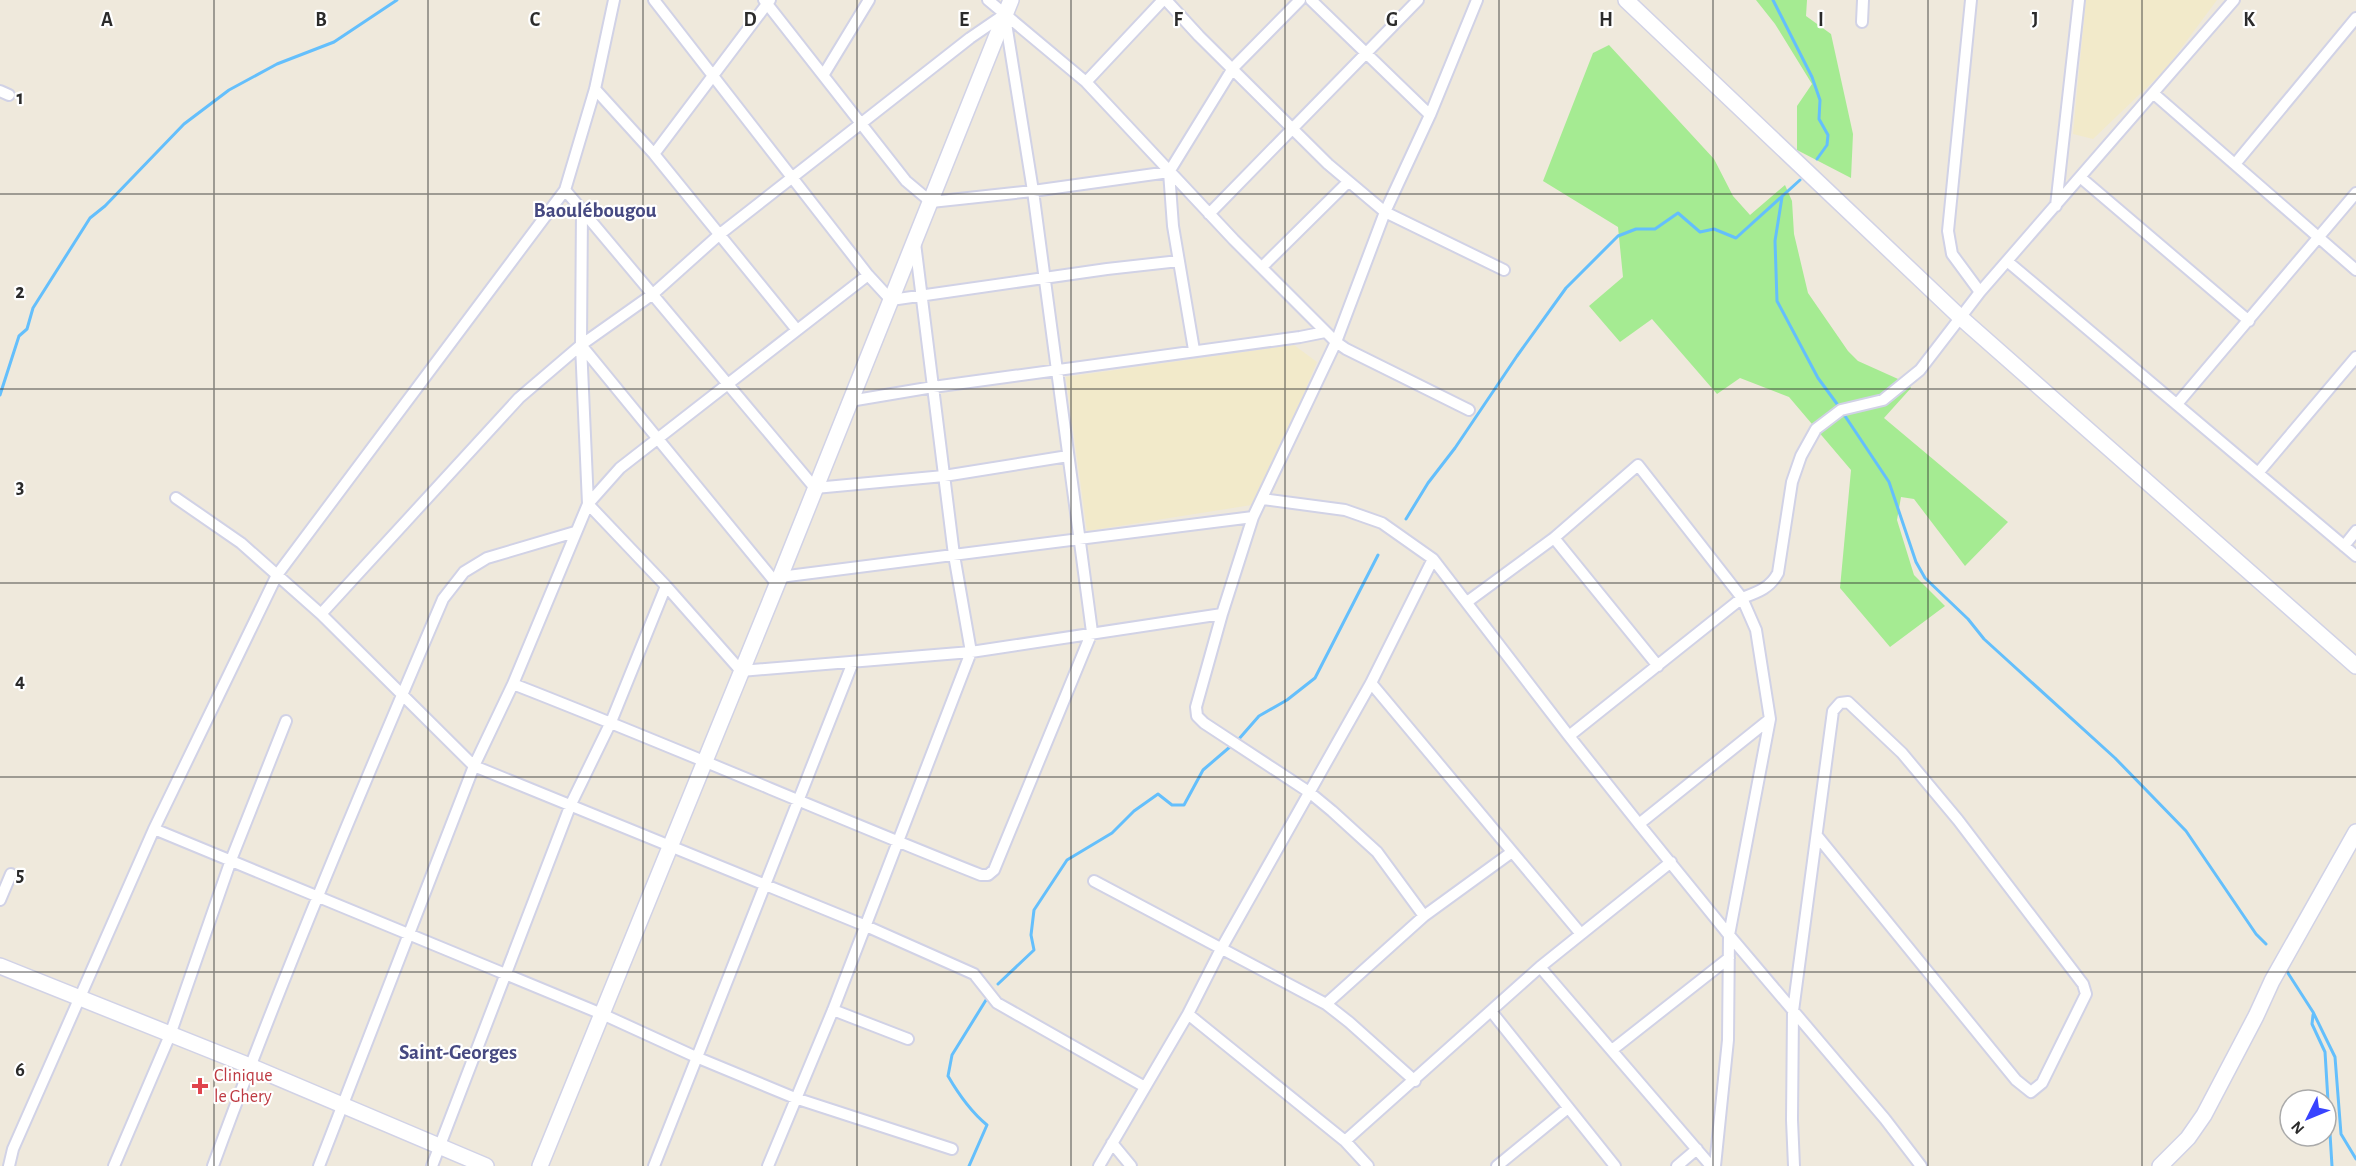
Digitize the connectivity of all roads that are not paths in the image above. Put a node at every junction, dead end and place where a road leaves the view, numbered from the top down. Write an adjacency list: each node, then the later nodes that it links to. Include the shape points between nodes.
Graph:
1 (614, 0): 24 (street)
2 (869, 0): 21 (street)
3 (988, 0): 16 (street)
4 (1165, 0): 20 (street); 23 (street)
5 (1300, 0): 20 (street)
6 (1311, 0): 19 (street)
7 (1418, 0): 19 (street)
8 (1477, 0): 26 (street)
9 (1626, 0): 57 (street)
10 (1863, 0): 18 (street)
11 (1971, 0): 53 (street, via 1947,231 1952,254)
12 (2079, 0): 39 (street)
13 (2234, 0): 25 (street)
14 (767, 1): 21 (street); 22 (street)
15 (659, 2): 22 (street)
16 (1008, 7): 23 (street); 27 (street); 36 (street); 38 (street)
17 (2356, 18): 30 (street)
18 (1862, 22)
19 (1366, 54): 26 (street); 28 (street)
20 (1233, 68): 28 (street); 31 (street)
21 (824, 74): 27 (street)
22 (712, 75): 29 (street); 32 (street)
23 (1086, 82): 31 (street)
24 (595, 89): 29 (street); 35 (street)
25 (2153, 93): 30 (street); 33 (street)
26 (1430, 115): 41 (street)
27 (862, 122): 32 (street); 38 (street, via 906,181)
28 (1292, 128): 34 (street); 42 (street)
29 (654, 154): 43 (street)
30 (2235, 164): 44 (street)
31 (1169, 172): 36 (street); 42 (street); 46 (street)
32 (793, 177): 43 (street); 51 (street)
33 (2080, 177): 39 (street); 58 (street)
34 (1348, 182): 41 (street); 48 (street)
35 (565, 190): 40 (street); 88 (street)
36 (1033, 191): 38 (street); 52 (street)
37 (2356, 193): 44 (street)
38 (930, 202): 45 (street)
39 (2056, 207): 47 (street)
40 (582, 210): 54 (street); 62 (street)
41 (1385, 212): 49 (street); 61 (street)
42 (1209, 214): 48 (street)
43 (720, 234): 54 (street); 59 (street)
44 (2319, 237): 50 (street); 58 (street)
45 (914, 242): 55 (street); 56 (street)
46 (1179, 261): 52 (street); 63 (street)
47 (2007, 261): 53 (street); 69 (street)
48 (1262, 267): 60 (street)
49 (1504, 270)
50 (2356, 270)
51 (868, 275): 56 (street); 59 (street)
52 (1045, 278): 55 (street); 65 (street)
53 (1980, 292): 57 (street)
54 (653, 294): 62 (street); 66 (street)
55 (921, 297): 56 (street); 67 (street)
56 (891, 300): 68 (street)
57 (1960, 317): 91 (street, via 1909,381 1883,400 1841,410 1816,429 1792,482 1778,573 1773,583); 99 (street)
58 (2249, 321): 69 (street)
59 (797, 330): 66 (street)
60 (1325, 332): 61 (street); 63 (street)
61 (1336, 342): 70 (street); 77 (street)
62 (581, 345): 71 (street); 78 (street); 93 (street, via 519,398)
63 (1194, 350): 65 (street)
64 (2356, 357): 73 (street)
65 (1057, 370): 67 (street); 72 (street)
66 (729, 383): 71 (street); 75 (street)
67 (933, 387): 68 (street); 74 (street)
68 (850, 401): 75 (street)
69 (2177, 404): 73 (street)
70 (1469, 410)
71 (658, 438): 78 (street, via 620,468); 89 (street)
72 (1068, 456): 74 (street); 83 (street)
73 (2258, 473): 84 (street)
74 (944, 476): 75 (street); 85 (street)
75 (815, 488): 89 (street)
76 (176, 498): 88 (street, via 241,543)
77 (1263, 499): 79 (street); 87 (street, via 1345,510 1382,523)
78 (588, 504): 81 (street); 90 (street)
79 (1253, 517): 83 (street); 94 (street)
80 (2356, 531): 84 (street)
81 (575, 532): 102 (street); 103 (street, via 487,558 464,572 444,599)
82 (1554, 538): 91 (street, via 1638,465); 92 (street); 98 (street)
83 (1079, 539): 85 (street); 95 (street)
84 (2344, 546): 86 (street)
85 (954, 555): 89 (street); 96 (street)
86 (2356, 556)
87 (1433, 559): 92 (street); 101 (street)
88 (277, 575): 93 (street); 114 (street)
89 (778, 580): 100 (street)
90 (666, 586): 100 (street); 106 (street)
91 (1742, 598): 98 (street); 104 (street, via 1756,630)
92 (1467, 602): 107 (street)
93 (321, 614): 103 (street)
94 (1222, 614): 95 (street); 110 (street, via 1196,707 1197,716)
95 (1092, 632): 96 (street); 117 (street, via 994,870 981,875)
96 (971, 652): 97 (street); 117 (street)
97 (853, 662): 100 (street); 111 (street)
98 (1658, 666): 107 (street)
99 (2356, 666)
100 (741, 671): 108 (street)
101 (1371, 683): 110 (street); 119 (street)
102 (513, 684): 106 (street); 109 (street)
103 (402, 695): 109 (street); 125 (street)
104 (1770, 719): 113 (street); 131 (street)
105 (286, 721): 120 (street)
106 (611, 722): 108 (street); 112 (street)
107 (1569, 736): 113 (street)
108 (704, 762): 111 (street); 118 (street)
109 (474, 766): 112 (street); 129 (street)
110 (1309, 792): 127 (street, via 1377,852); 132 (street)
111 (799, 800): 117 (street); 124 (street)
112 (571, 804): 118 (street); 136 (street)
113 (1639, 824): 121 (street)
114 (154, 829): 120 (street); 137 (street)
115 (2356, 832): 177 (street, via 2272,981 2204,1115)
116 (1818, 837): 116 (street, via 2016,1080 2031,1092 2042,1083 2082,1005 2083,984 1958,820 1902,753 1848,702 1840,702 1833,711); 141 (street)
117 (899, 843): 128 (street)
118 (669, 847): 124 (street); 142 (street)
119 (1512, 852): 127 (street); 130 (street)
120 (231, 860): 125 (street); 144 (street)
121 (1671, 862): 130 (street); 131 (street)
122 (11, 874): 126 (street)
123 (1094, 881): 132 (street)
124 (765, 885): 128 (street); 147 (street)
125 (318, 897): 129 (street); 148 (street)
126 (0, 900)
127 (1424, 916): 138 (street)
128 (866, 926): 139 (street); 150 (street, via 974,974 997,1003)
129 (409, 934): 136 (street); 152 (street)
130 (1581, 934): 135 (street)
131 (1729, 935): 133 (street); 141 (street)
132 (1221, 949): 138 (street); 143 (street)
133 (1728, 958): 146 (street); 174 (street, via 1728,1040)
134 (0, 966): 137 (street)
135 (1540, 967): 140 (street); 146 (street)
136 (506, 976): 142 (street); 156 (street)
137 (78, 998): 144 (street); 160 (street)
138 (1326, 1004): 149 (street)
139 (833, 1010): 145 (street); 151 (street)
140 (1491, 1011): 149 (street); 153 (street)
141 (1793, 1011): 175 (street); 176 (street)
142 (602, 1014): 147 (street); 166 (street)
143 (1188, 1014): 150 (street); 154 (street)
144 (170, 1035): 148 (street); 161 (street)
145 (908, 1039)
146 (1612, 1050): 158 (street)
147 (696, 1057): 151 (street); 167 (street)
148 (250, 1066): 152 (street); 162 (street)
149 (1414, 1081): 154 (street)
150 (1144, 1087): 155 (street)
151 (795, 1098): 157 (street); 168 (street)
152 (342, 1105): 156 (street); 163 (street)
153 (1568, 1108): 171 (street); 172 (street)
154 (1345, 1141): 159 (street)
155 (1112, 1143): 169 (street); 170 (street)
156 (440, 1147): 164 (street); 165 (street)
157 (952, 1149)
158 (1697, 1149): 173 (street); 174 (street)
159 (1366, 1165)
160 (9, 1166)
161 (114, 1166)
162 (213, 1166)
163 (319, 1166)
164 (432, 1166)
165 (486, 1166)
166 (540, 1166)
167 (654, 1166)
168 (768, 1166)
169 (1099, 1166)
170 (1131, 1166)
171 (1497, 1166)
172 (1615, 1166)
173 (1677, 1166)
174 (1713, 1166)
175 (1794, 1166)
176 (1922, 1166)
177 (2160, 1166)

